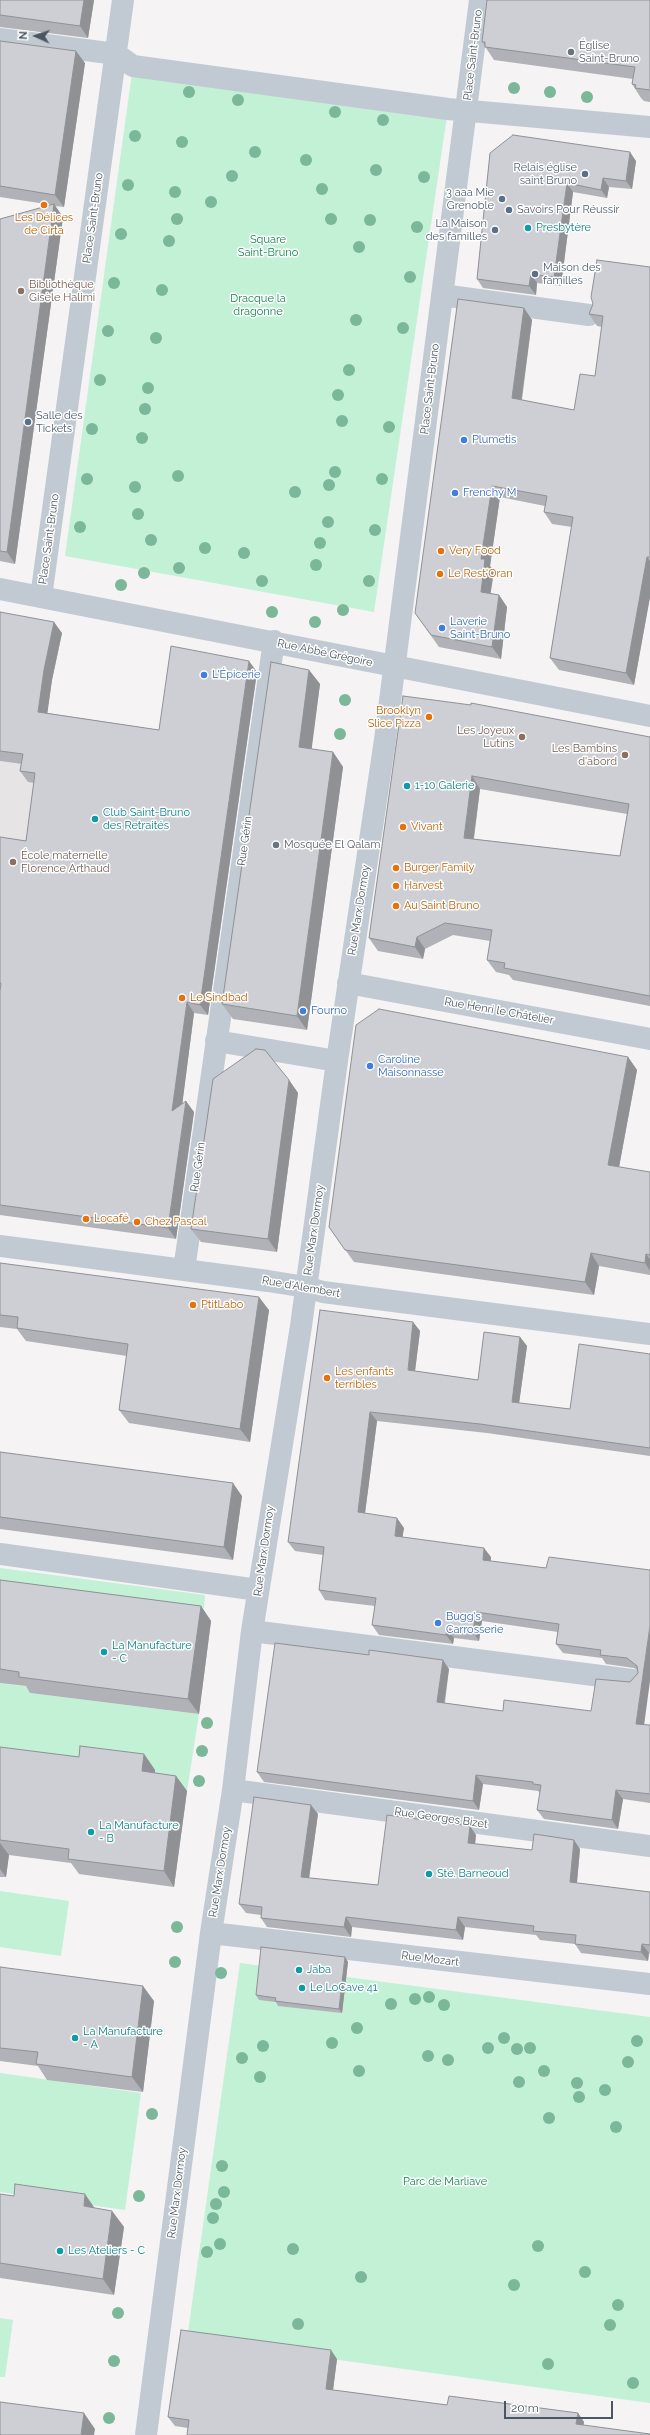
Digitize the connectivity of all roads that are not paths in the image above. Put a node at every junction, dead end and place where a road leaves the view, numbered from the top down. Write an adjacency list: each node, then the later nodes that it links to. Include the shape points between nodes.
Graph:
1 (123, 0): 4 (street, Place Saint-Bruno)
2 (480, 0): 5 (street, Place Saint-Bruno)
3 (0, 39): 4 (street)
4 (116, 54): 5 (street, Place Saint-Bruno, via 133,66); 10 (street, Place Saint-Bruno)
5 (466, 111): 6 (street, Place Saint-Bruno); 7 (street, Place Saint-Bruno)
6 (650, 127)
7 (442, 295): 8 (street); 12 (street, Place Saint-Bruno)
8 (589, 316)
9 (0, 589): 10 (street, Rue Abbé Grégoire)
10 (41, 597): 11 (street, Rue Abbé Grégoire)
11 (274, 641): 12 (street, Rue Abbé Grégoire); 16 (street, Rue Gérin)
12 (394, 668): 13 (street, Rue Abbé Grégoire); 14 (street, Rue Marx Dormoy)
13 (650, 716)
14 (348, 983): 15 (street, Rue Henri le Châtelier); 17 (street, Rue Marx Dormoy)
15 (650, 1039)
16 (216, 1041): 17 (street); 19 (street, Rue Gérin)
17 (337, 1061): 20 (street, Rue Marx Dormoy)
18 (0, 1246): 19 (street, Rue d'Alembert)
19 (184, 1270): 20 (street, Rue d'Alembert)
20 (306, 1287): 21 (street, Rue d'Alembert, via 324,1292); 23 (street, Rue Marx Dormoy)
21 (650, 1334)
22 (0, 1554): 23 (street)
23 (258, 1590): 24 (street, Rue Marx Dormoy)
24 (252, 1631): 25 (street); 26 (street, Rue Marx Dormoy)
25 (632, 1680)
26 (233, 1790): 27 (street, Rue Georges Bizet); 28 (street, Rue Marx Dormoy)
27 (650, 1846)
28 (211, 1933): 29 (street, Rue Mozart); 30 (street, Rue Marx Dormoy)
29 (650, 1984)
30 (146, 2435)

